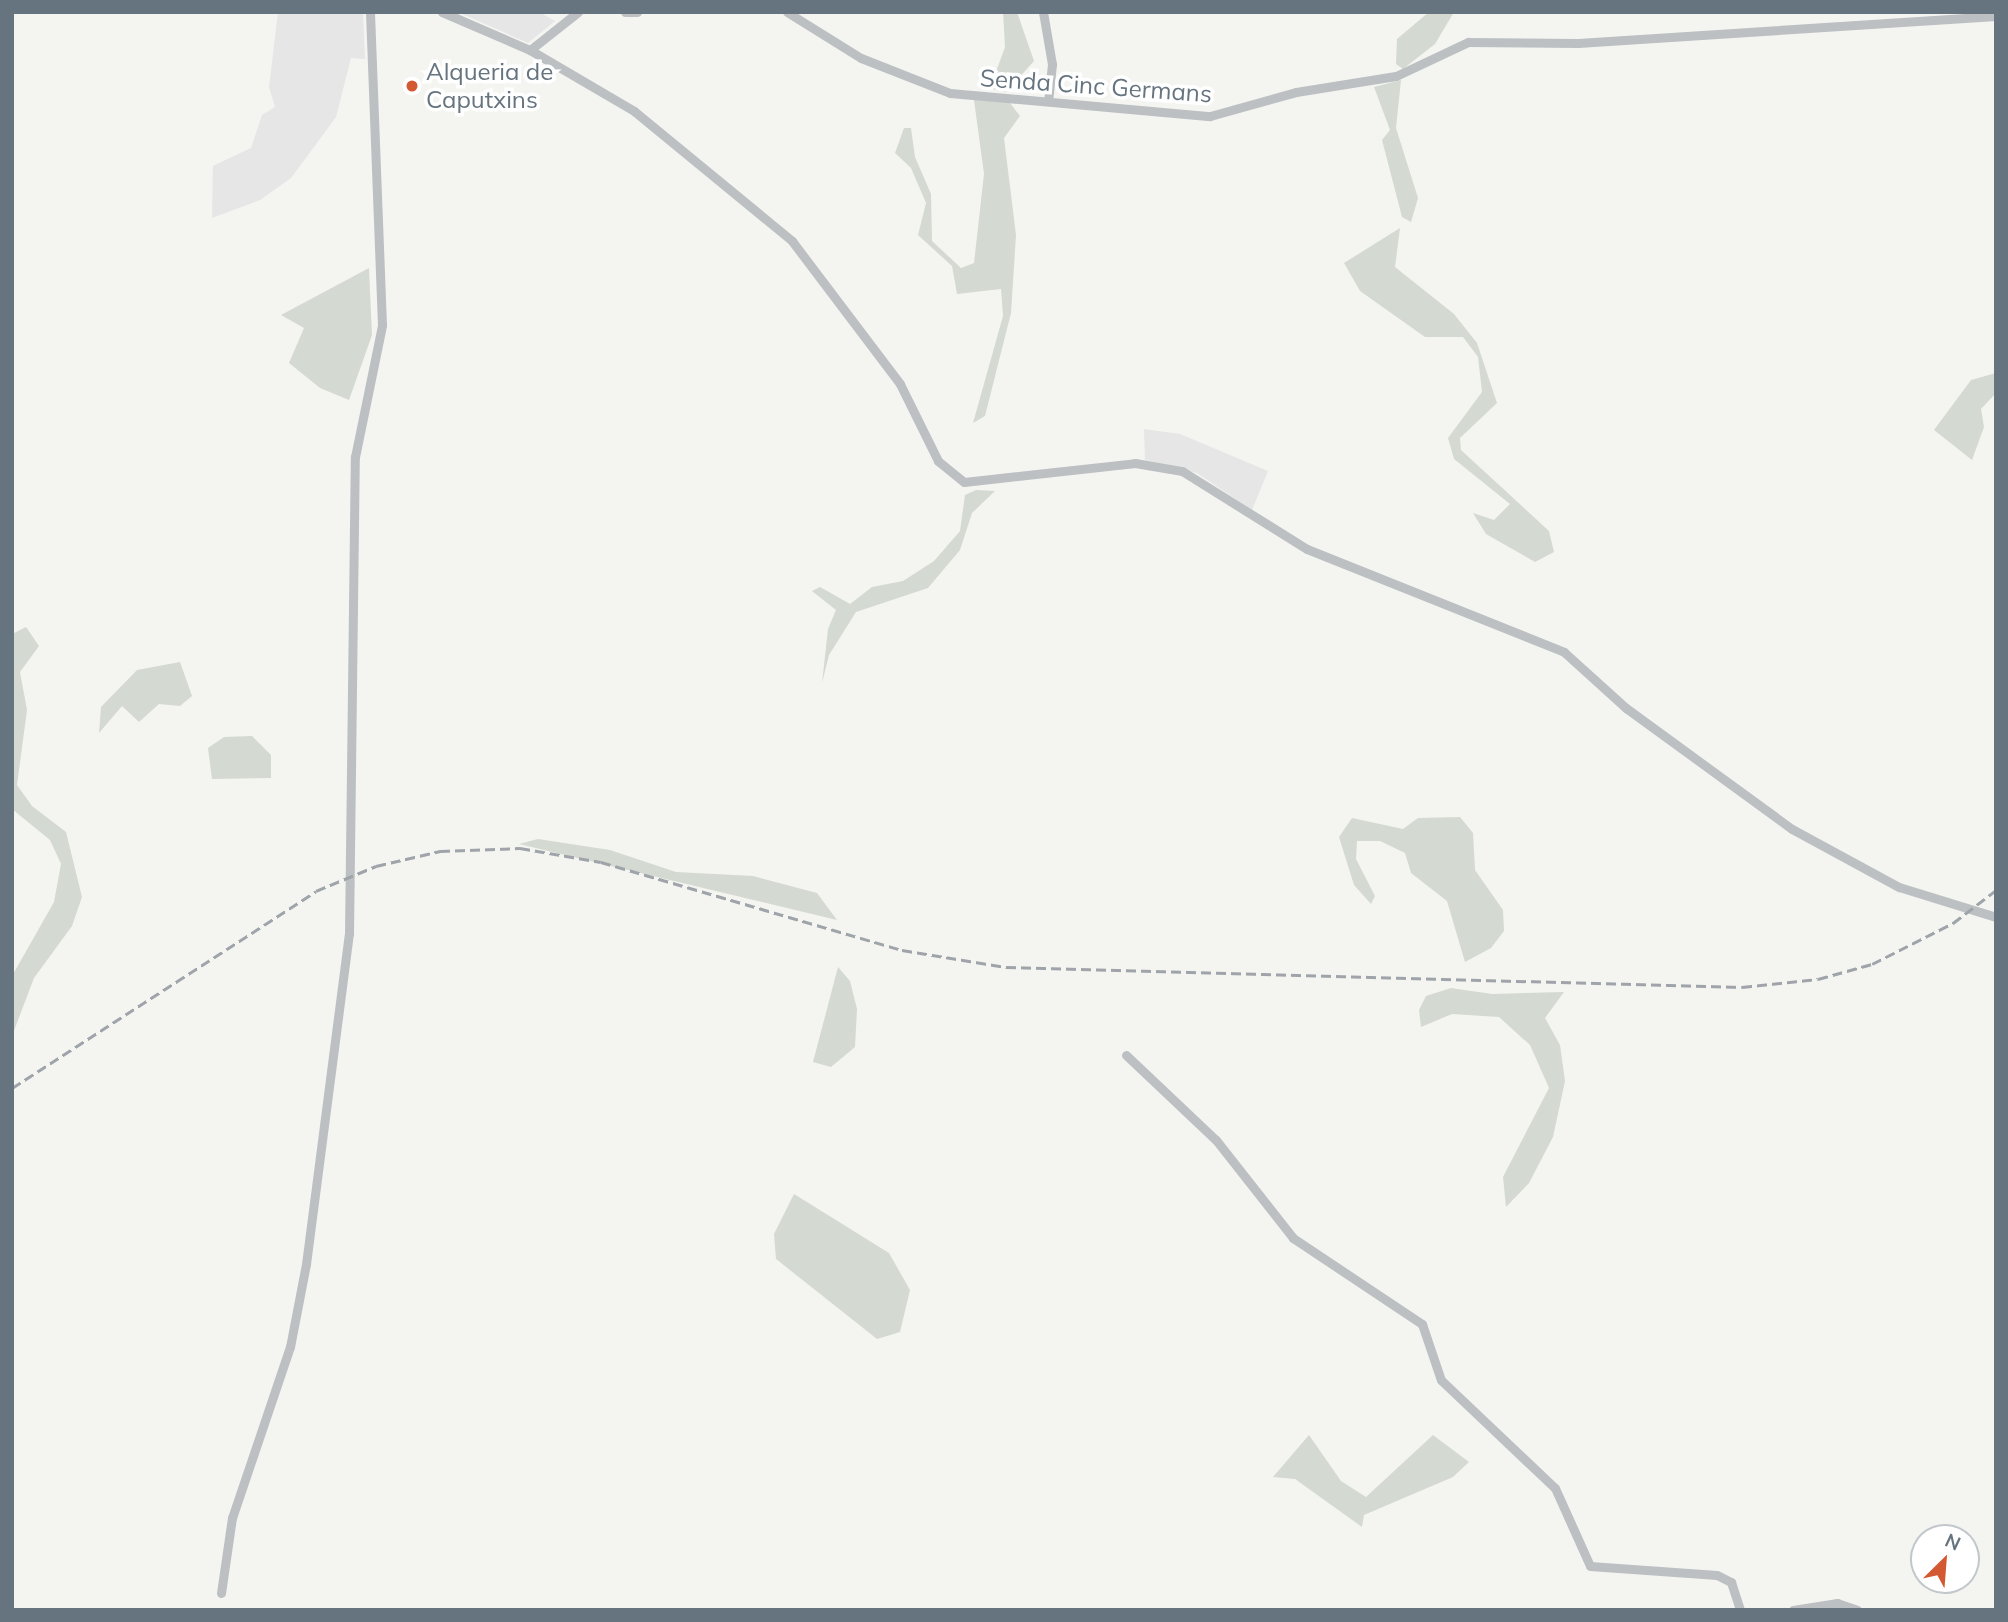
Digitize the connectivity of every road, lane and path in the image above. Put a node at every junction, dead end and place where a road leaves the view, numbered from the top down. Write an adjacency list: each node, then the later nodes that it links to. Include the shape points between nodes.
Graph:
1 (370, 12): 13 (street, via 382,326 355,457 349,934 306,1264 290,1347 230,1527)
2 (442, 12): 9 (street)
3 (578, 12): 9 (street)
4 (625, 12): 5 (street)
5 (637, 12)
6 (787, 12): 10 (street, Senda Cinc Germans, via 861,58 950,93)
7 (1043, 12): 10 (street, via 1052,64)
8 (1996, 16): 10 (street, Senda Cinc Germans, via 1578,43 1468,42 1390,78 1296,92 1210,116)
9 (530, 50): 11 (street, via 634,111 792,241 900,384 938,461 964,482 1135,463 1182,471 1307,549 1564,652 1626,708 1792,829 1899,887)
10 (1048, 100)
11 (1996, 916)
12 (1126, 1055): 14 (street, via 1216,1140 1293,1238 1422,1324 1441,1380 1513,1455 1555,1488 1590,1566 1717,1575 1731,1581)
13 (221, 1593)
14 (1740, 1610)
15 (1793, 1610): 16 (street, via 1837,1604)
16 (1857, 1610)

